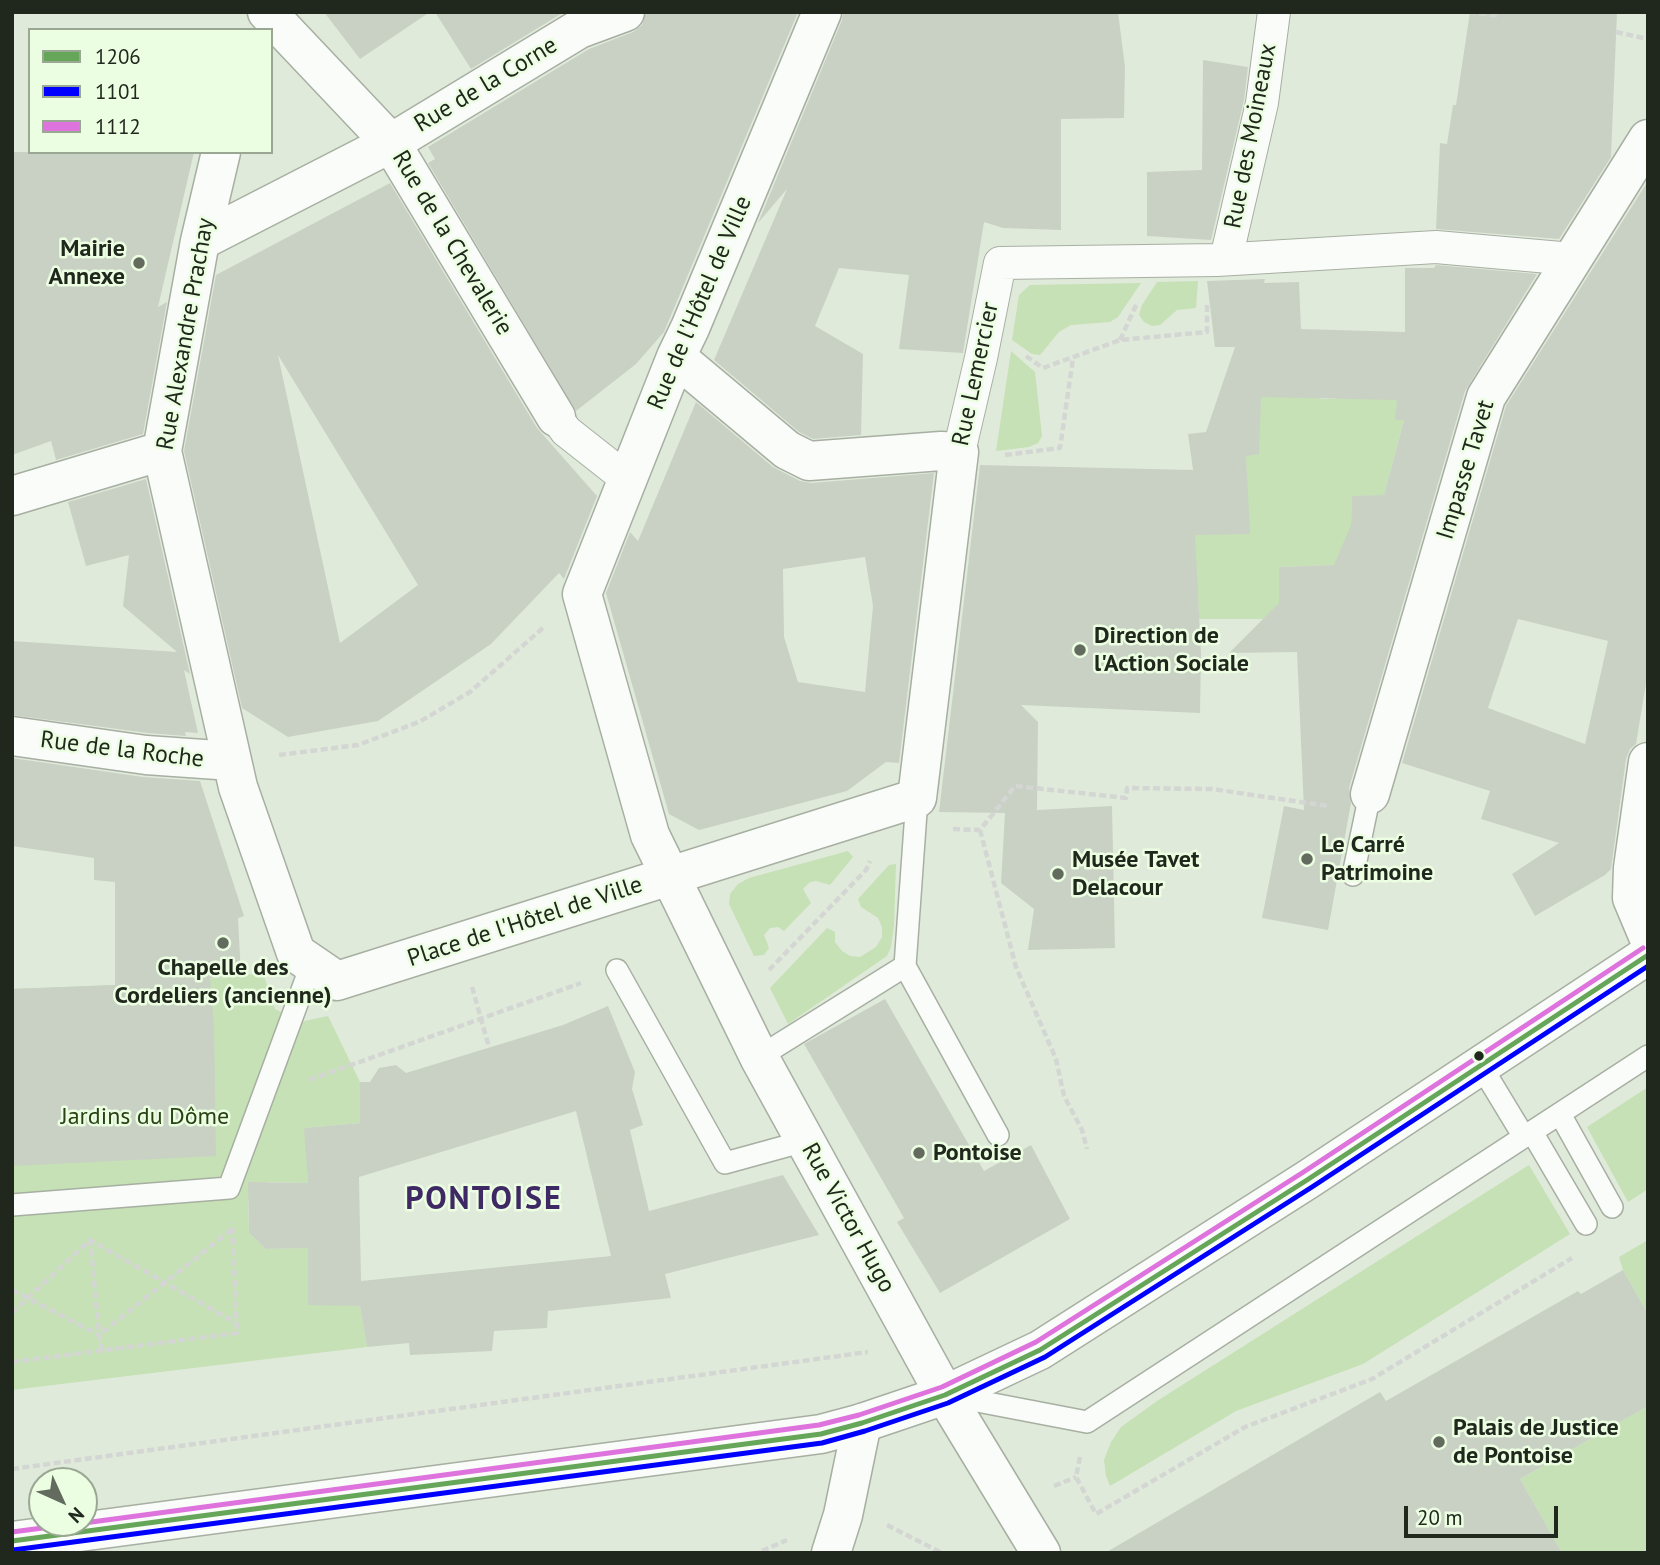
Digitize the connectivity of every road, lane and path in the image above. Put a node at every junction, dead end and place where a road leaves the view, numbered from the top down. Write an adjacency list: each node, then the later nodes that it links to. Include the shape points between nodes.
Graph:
1 (267, 12): 10 (street, Rue de la Chevalerie)
2 (822, 12): 16 (street, Rue de l'Hôtel de Ville)
3 (1274, 12): 14 (street, Rue des Moineaux, via 1262,103)
4 (1469, 12): 6 (path)
5 (622, 13): 10 (street, Rue de la Corne, via 579,29)
6 (1499, 16)
7 (1616, 32): 8 (path)
8 (1648, 39)
9 (1648, 139): 13 (street, Impasse Tavet)
10 (391, 143): 12 (street, Rue de la Corne); 18 (street, Rue de la Chevalerie)
11 (221, 154): 12 (street, Rue Alexandre Prachay)
12 (200, 241): 19 (street, Rue Alexandre Prachay)
13 (1572, 259): 14 (street, Rue Lemercier, via 1436,247); 28 (street, Impasse Tavet, via 1486,397)
14 (1217, 260): 17 (path, via 1207,332 1120,340); 20 (street, Rue Lemercier, via 1000,263 981,358)
15 (1022, 353): 17 (path, via 1043,368)
16 (676, 357): 20 (street, via 786,450 809,461 941,451); 21 (street, Rue de l'Hôtel de Ville)
17 (1073, 358): 20 (path, via 1060,448)
18 (556, 417): 21 (street, Rue de la Chevalerie, via 566,431)
19 (162, 451): 22 (street); 25 (street, Rue Alexandre Prachay)
20 (977, 454): 27 (street, Rue Lemercier)
21 (627, 479): 23 (street, Rue de l'Hôtel de Ville)
22 (12, 496)
23 (582, 594): 25 (path, via 470,692 419,722 358,745); 33 (street, Place de l'Hôtel de Ville, via 650,835)
24 (12, 736): 25 (street, Rue de la Roche, via 146,755)
25 (232, 761): 36 (street, Place de l'Hôtel de Ville, via 296,953)
26 (1648, 762): 34 (street, via 1632,898)
27 (917, 799): 33 (street); 37 (lane)
28 (1369, 804): 30 (path, via 1212,789 1127,788 1126,798 1015,786); 32 (lane)
29 (963, 830): 30 (path)
30 (980, 830): 51 (path, via 1016,967 1056,1059 1064,1096)
31 (866, 870): 40 (path)
32 (1353, 875)
33 (670, 876): 36 (street, Place de l'Hôtel de Ville, via 337,981); 40 (street, Rue Victor Hugo)
34 (1648, 936)
35 (1648, 955): 45 (street)
36 (312, 963): 46 (lane)
37 (905, 966): 44 (lane); 48 (lane)
38 (617, 970): 41 (path); 50 (lane, via 724,1163)
39 (471, 982): 41 (path)
40 (734, 1006): 44 (street, Rue Victor Hugo)
41 (481, 1020): 42 (path); 46 (path)
42 (489, 1047)
43 (1648, 1056): 47 (lane)
44 (759, 1057): 50 (street, Rue Victor Hugo)
45 (1481, 1066): 49 (lane); 69 (street, via 1040,1350)
46 (262, 1096): 52 (lane, via 229,1188)
47 (1560, 1114): 49 (lane); 54 (lane)
48 (998, 1135)
49 (1528, 1135): 56 (lane); 69 (lane, via 1087,1422)
50 (805, 1141): 66 (street, Rue Victor Hugo)
51 (1087, 1149)
52 (87, 1199): 53 (lane); 58 (path)
53 (12, 1205)
54 (1612, 1207)
55 (233, 1221): 57 (path)
56 (1586, 1224)
57 (232, 1229): 60 (path); 64 (path)
58 (90, 1240): 60 (path); 62 (path); 65 (path)
59 (1579, 1254): 72 (path, via 1372,1379 1245,1427)
60 (167, 1282): 64 (path); 65 (path)
61 (12, 1290): 62 (path)
62 (27, 1297): 63 (path); 65 (path)
63 (12, 1313)
64 (236, 1323): 67 (path, via 237,1333)
65 (99, 1335): 67 (path)
66 (918, 1344): 69 (street, Rue Victor Hugo); 71 (path)
67 (102, 1351): 68 (path)
68 (12, 1362)
69 (946, 1395): 70 (street); 77 (street, Rue Victor Hugo)
70 (862, 1423): 74 (street, via 821,1434); 75 (street)
71 (12, 1469)
72 (1096, 1514)
73 (901, 1531): 76 (path)
74 (12, 1541)
75 (831, 1553)
76 (942, 1553)
77 (1041, 1553)

